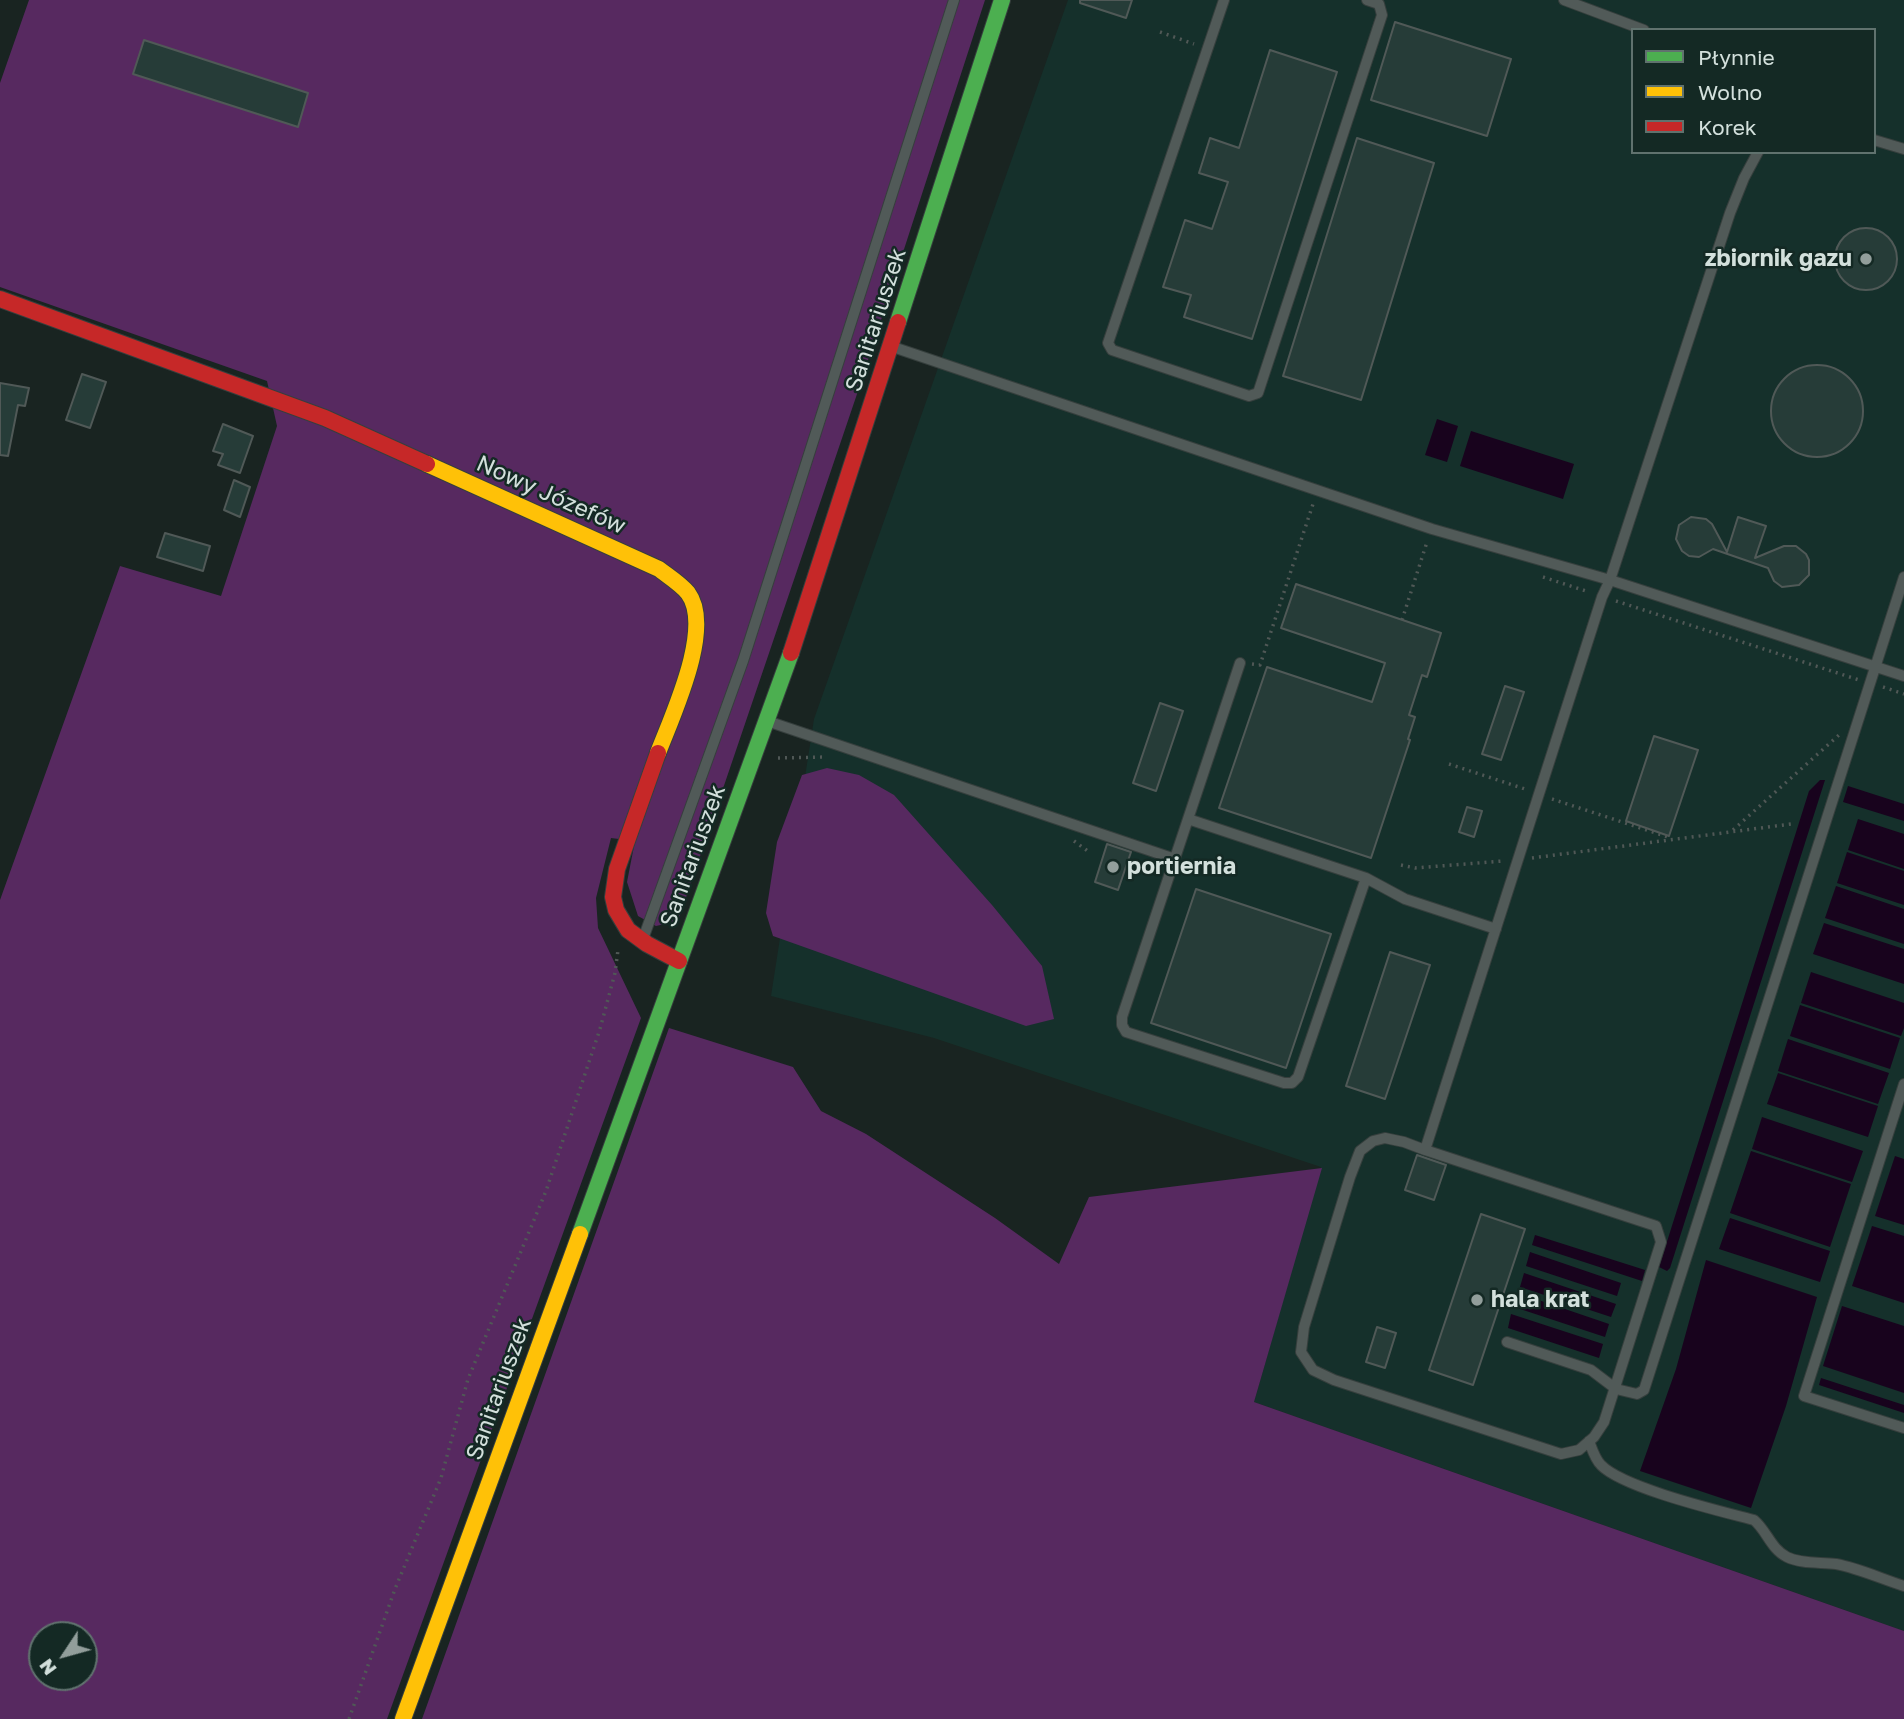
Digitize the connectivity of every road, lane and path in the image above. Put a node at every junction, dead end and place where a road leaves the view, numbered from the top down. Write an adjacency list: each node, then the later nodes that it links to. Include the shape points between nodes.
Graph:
1 (954, 0): 36 (lane, via 743,661)
2 (1002, 0): 13 (street, Sanitariuszek)
3 (1224, 0): 8 (lane)
4 (1367, 0): 8 (lane, via 1379,4 1382,15 1258,393 1250,396 1112,350 1108,343)
5 (1564, 0): 6 (lane)
6 (1639, 28)
7 (1160, 32): 8 (path)
8 (1208, 48)
9 (1876, 141): 10 (lane)
10 (1904, 149)
11 (1757, 154): 17 (lane, via 1730,213)
12 (0, 299): 34 (street, Nowy Józefów, via 325,418 659,569 689,594 698,626 692,659 618,869 613,897)
13 (891, 347): 14 (lane); 23 (street, Sanitariuszek)
14 (1317, 491): 15 (lane); 19 (path, via 1260,665)
15 (1432, 529): 17 (lane); 18 (path)
16 (1904, 577): 20 (lane)
17 (1610, 580): 20 (lane); 25 (lane)
18 (1402, 620)
19 (1240, 663): 26 (lane)
20 (1875, 667): 21 (lane); 22 (lane)
21 (1904, 676)
22 (1858, 717): 28 (path); 41 (lane, via 1644,1390 1637,1394)
23 (766, 721): 30 (lane); 37 (street, Sanitariuszek)
24 (1449, 764): 25 (path)
25 (1539, 794): 29 (path); 31 (lane)
26 (1188, 819): 30 (lane); 33 (lane)
27 (1791, 824): 28 (path)
28 (1731, 832): 29 (path)
29 (1673, 839): 31 (path)
30 (1175, 859): 33 (lane, via 1122,1017 1125,1032 1284,1083 1298,1077)
31 (1518, 859): 32 (path, via 1415,868); 35 (lane)
32 (1401, 865)
33 (1366, 878): 35 (lane, via 1405,899)
34 (622, 924): 36 (street); 45 (path, via 600,1029 545,1191 468,1379 441,1478)
35 (1496, 929): 39 (lane)
36 (642, 942): 37 (street)
37 (679, 961): 46 (street, Sanitariuszek)
38 (1904, 1084): 42 (lane, via 1804,1396)
39 (1425, 1150): 41 (lane, via 1656,1226 1661,1241); 43 (lane, via 1385,1138 1360,1151 1304,1327 1301,1352 1313,1370 1334,1380 1561,1454 1579,1450)
40 (1507, 1342): 41 (lane, via 1591,1370)
41 (1616, 1389): 43 (lane, via 1604,1422)
42 (1904, 1428)
43 (1589, 1441): 44 (lane, via 1598,1463 1612,1475 1754,1520 1785,1556 1838,1564)
44 (1904, 1586)
45 (349, 1719)
46 (403, 1719)

